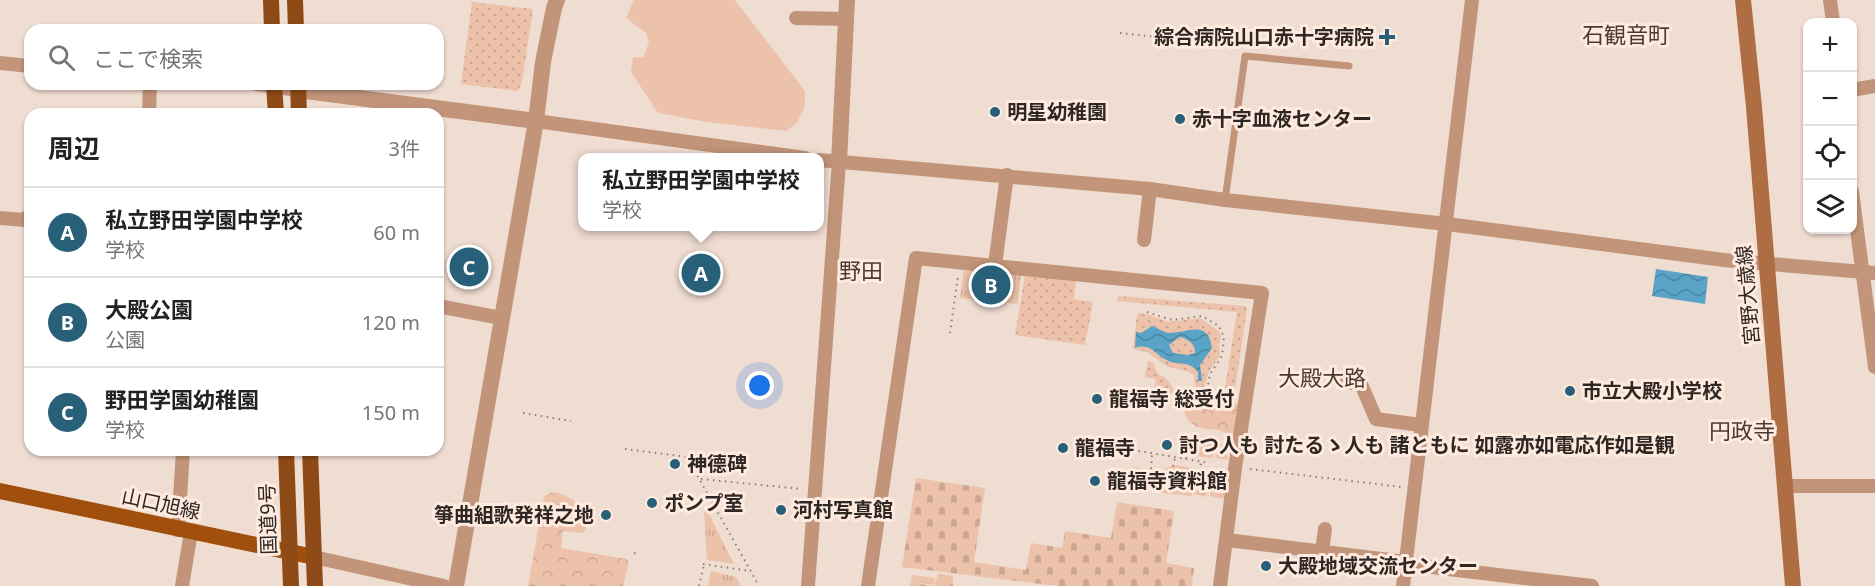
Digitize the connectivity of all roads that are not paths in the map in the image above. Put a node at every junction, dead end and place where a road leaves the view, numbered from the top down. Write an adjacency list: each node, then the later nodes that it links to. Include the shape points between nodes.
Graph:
1 (271, 0): 11 (highway)
2 (295, 0): 12 (highway)
3 (557, 0): 25 (street, via 543,62)
4 (848, 0): 10 (street)
5 (1472, 0): 35 (street)
6 (1743, 0): 37 (main road, 宮野大歳線)
7 (1830, 0): 9 (street)
8 (796, 18): 10 (street)
9 (1832, 18)
10 (846, 19): 28 (street)
11 (272, 24)
12 (296, 24)
13 (0, 63): 14 (street)
14 (24, 65)
15 (1349, 66): 31 (lane, via 1245,56)
16 (1875, 86): 17 (street)
17 (1857, 89)
18 (150, 90): 22 (street)
19 (275, 90): 23 (highway)
20 (298, 90): 24 (highway)
21 (319, 90): 25 (street)
22 (149, 108)
23 (276, 108)
24 (299, 108)
25 (536, 121): 26 (street); 41 (street)
26 (769, 153)
27 (824, 160): 28 (street)
28 (839, 162): 29 (street); 63 (street)
29 (1007, 175): 30 (street); 38 (street)
30 (1150, 189): 31 (street); 36 (street)
31 (1225, 200): 35 (street)
32 (1857, 217): 39 (street)
33 (0, 218): 34 (street)
34 (24, 220)
35 (1447, 224): 37 (street); 44 (street)
36 (1144, 240)
37 (1766, 263): 39 (street); 48 (main road, 宮野大歳線)
38 (995, 265): 53 (street, via 1262,293); 64 (street, via 916,258)
39 (1868, 273): 42 (street)
40 (444, 307): 41 (street)
41 (501, 318): 62 (street)
42 (1875, 367)
43 (1340, 381): 44 (street, via 1361,384 1376,419)
44 (1421, 425): 57 (street)
45 (183, 456): 52 (street)
46 (286, 456): 55 (highway, 国道9号)
47 (310, 456): 56 (highway)
48 (1786, 486): 49 (street); 68 (main road, 宮野大歳線)
49 (1875, 486)
50 (0, 491): 52 (main road, 山口旭線)
51 (1325, 529): 54 (street)
52 (184, 531): 55 (main road, 山口旭線); 58 (street)
53 (1227, 540): 54 (street); 65 (street)
54 (1322, 551): 57 (street)
55 (290, 552): 56 (main road, 山口旭線); 59 (highway, 国道9号)
56 (314, 557): 60 (highway); 61 (street)
57 (1406, 563): 66 (street); 67 (street)
58 (182, 586)
59 (291, 586)
60 (315, 586)
61 (444, 586)
62 (456, 586)
63 (808, 586)
64 (868, 586)
65 (1220, 586)
66 (1403, 586)
67 (1592, 586)
68 (1793, 586)

